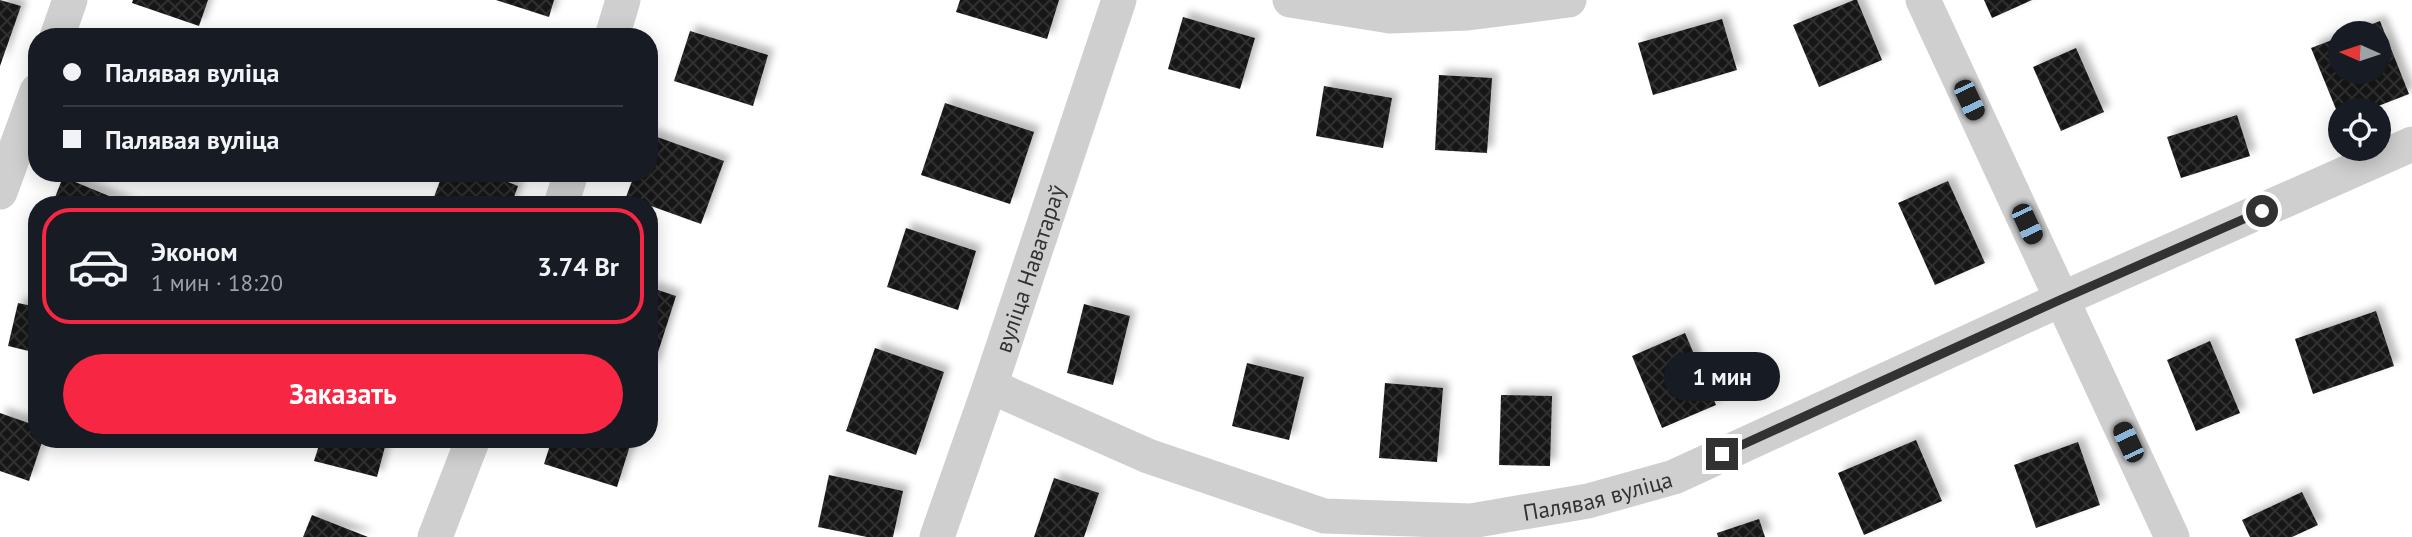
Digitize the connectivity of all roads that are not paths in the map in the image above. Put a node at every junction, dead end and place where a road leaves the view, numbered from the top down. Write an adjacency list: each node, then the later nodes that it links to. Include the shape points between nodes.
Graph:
1 (70, 0): 7 (street)
2 (623, 0): 8 (street)
3 (1119, 0): 13 (street, вуліца Наватараў)
4 (1290, 0): 5 (street, via 1390,16 1468,13)
5 (1569, 0)
6 (1923, 0): 12 (street)
7 (60, 28)
8 (615, 28)
9 (28, 116): 11 (street)
10 (2412, 144): 12 (street, Палявая вуліца)
11 (0, 192)
12 (2062, 299): 13 (street, Палявая вуліца, via 1674,477 1588,501 1471,521 1324,516 1148,456); 17 (street)
13 (990, 386): 16 (street, вуліца Наватараў)
14 (469, 448): 15 (street)
15 (435, 537)
16 (937, 537)
17 (2172, 537)

